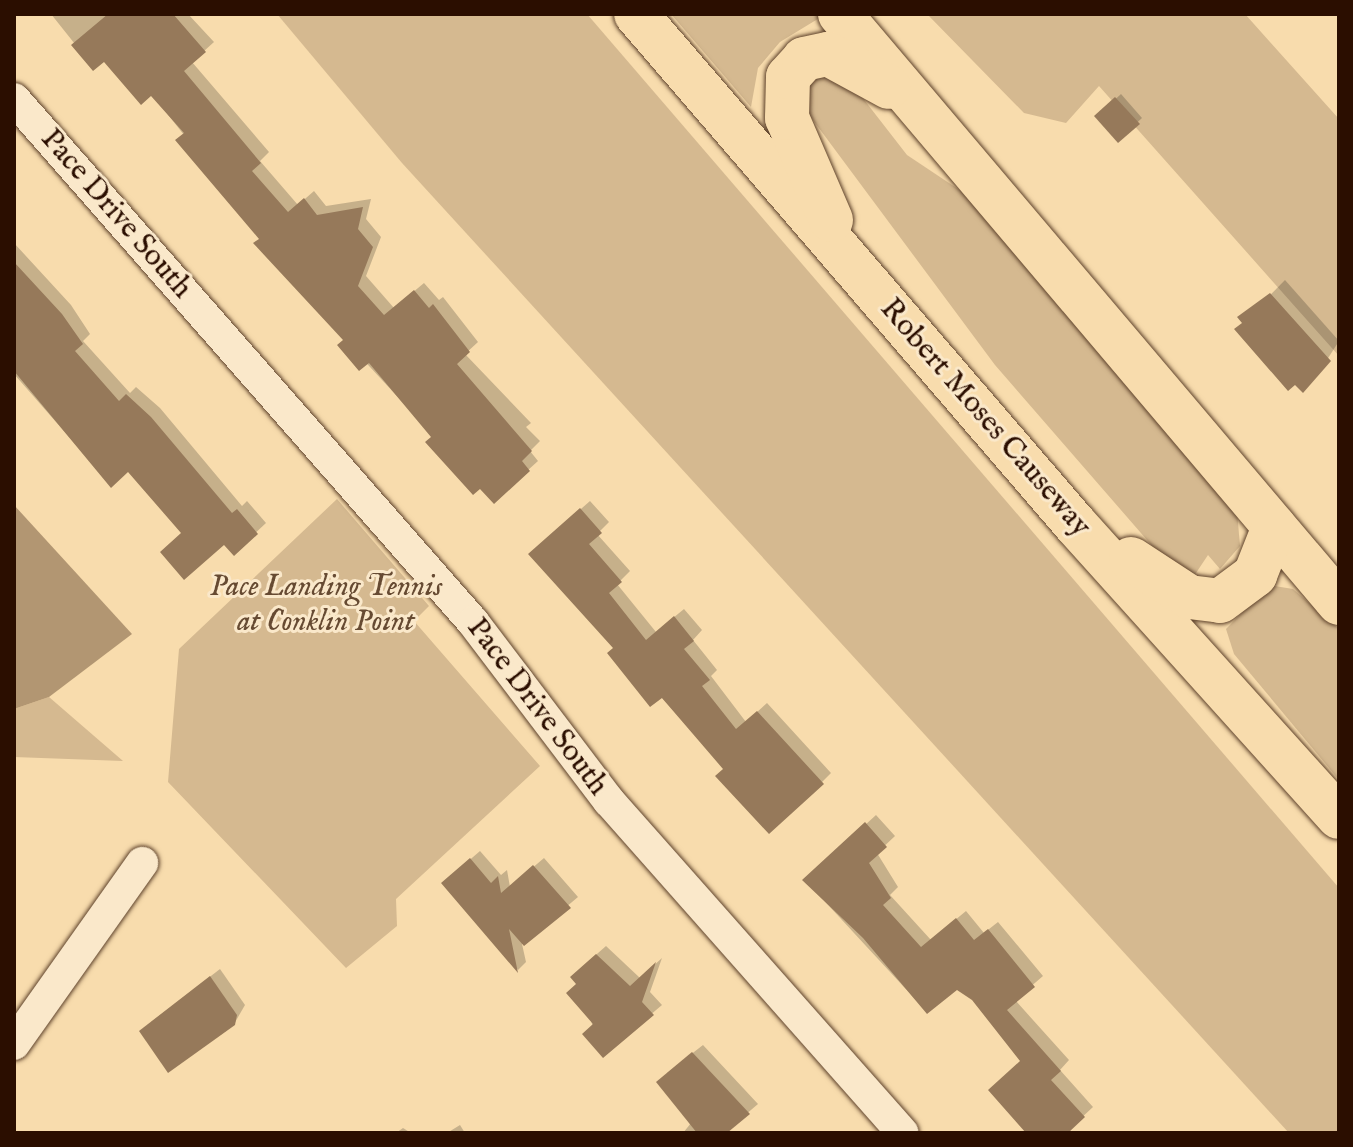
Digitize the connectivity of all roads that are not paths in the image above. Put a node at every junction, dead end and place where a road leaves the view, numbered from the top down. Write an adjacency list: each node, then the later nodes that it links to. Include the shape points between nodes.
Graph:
1 (636, 14): 5 (highway, Robert Moses Causeway)
2 (840, 14): 4 (highway)
3 (14, 99): 12 (street, Pace Drive South, via 473,622 609,801)
4 (918, 105): 5 (highway, via 828,54 804,59 788,77 787,118); 7 (highway)
5 (848, 259): 6 (highway, Robert Moses Causeway)
6 (1075, 524): 7 (highway, via 1206,601 1245,586); 9 (highway, Robert Moses Causeway)
7 (1274, 527): 8 (highway)
8 (1339, 603)
9 (1339, 817)
10 (142, 863): 11 (street)
11 (14, 1044)
12 (903, 1133)

